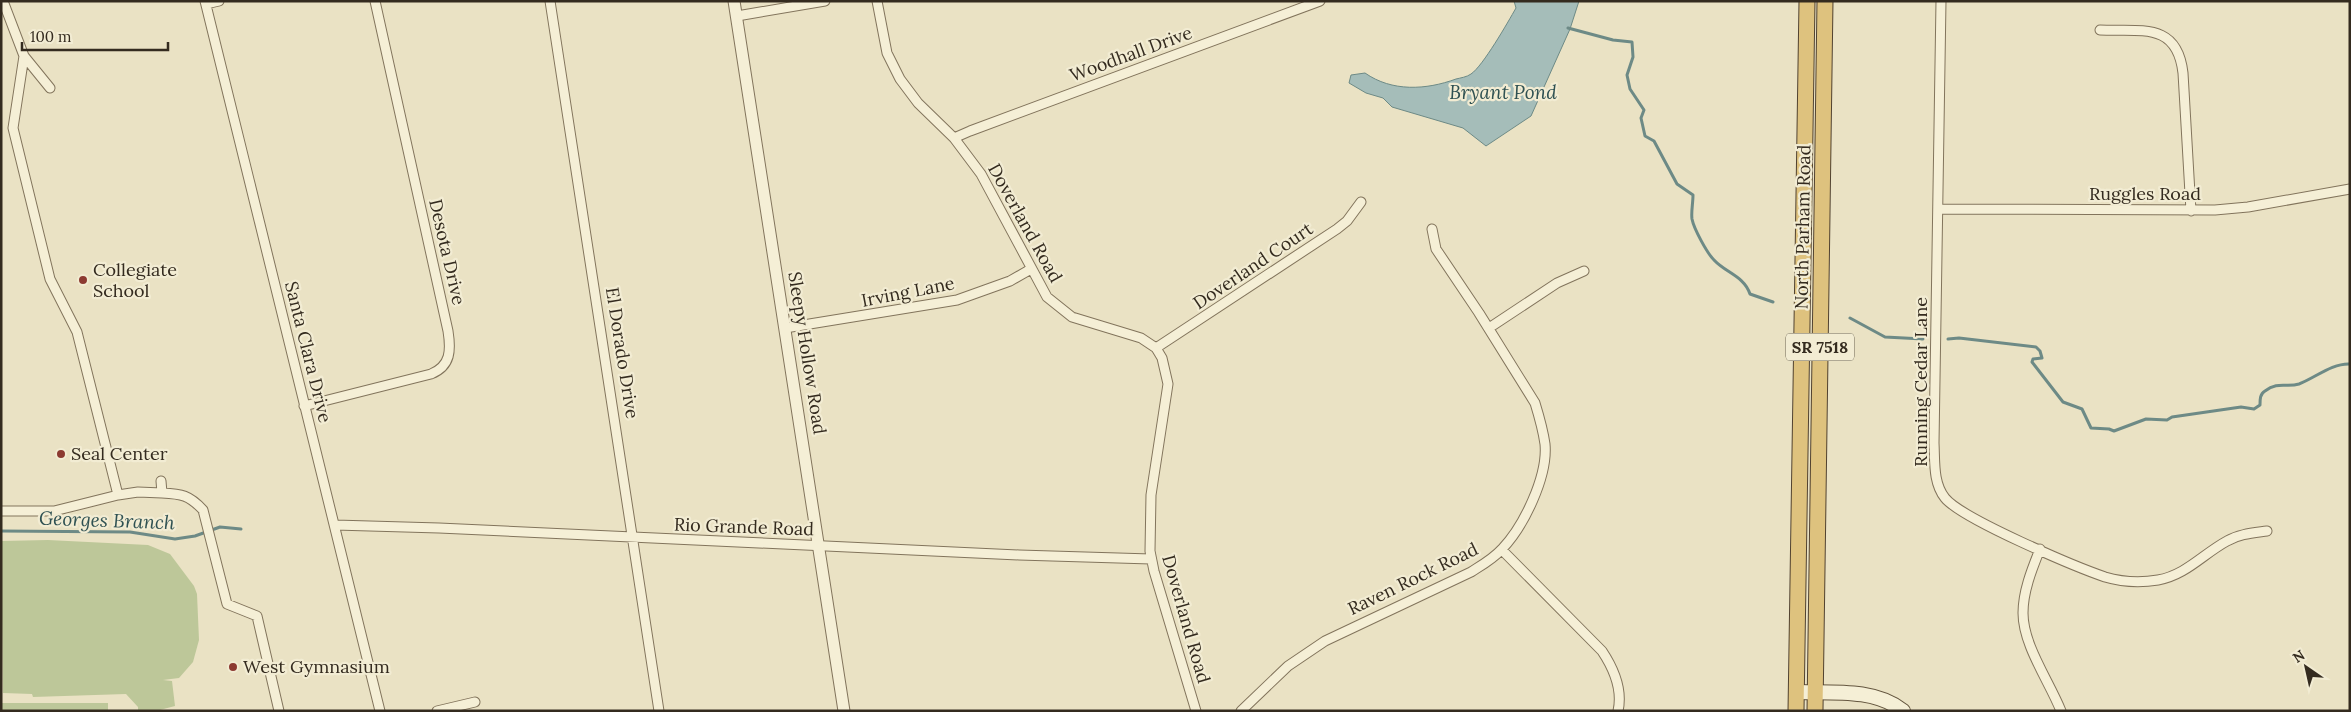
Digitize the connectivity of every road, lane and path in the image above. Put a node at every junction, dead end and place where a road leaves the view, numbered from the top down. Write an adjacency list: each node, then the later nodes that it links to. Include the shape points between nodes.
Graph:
1 (3, 1): 15 (street)
2 (219, 1): 12 (street)
3 (375, 1): 28 (street, Desota Drive, via 448,332 449,356 443,368 431,374)
4 (550, 1): 37 (street, El Dorado Drive)
5 (734, 1): 13 (street, Sleepy Hollow Road)
6 (825, 1): 13 (street)
7 (877, 1): 17 (street, Doverland Road, via 885,44 900,79 918,104)
8 (1320, 1): 17 (street, Woodhall Drive)
9 (1807, 1): 42 (highway, North Parham Road / SR 7518)
10 (1825, 1): 43 (highway, North Parham Road / SR 7518)
11 (1941, 1): 20 (street, Running Cedar Lane)
12 (205, 3): 28 (street, Santa Clara Drive)
13 (737, 16): 25 (street, Sleepy Hollow Road)
14 (2100, 30): 21 (street, via 2159,34 2171,41 2179,54 2183,73)
15 (24, 56): 16 (street); 33 (street, via 13,128 50,279 77,332)
16 (50, 88)
17 (954, 138): 23 (street, Doverland Road, via 981,174)
18 (2350, 189): 21 (street, Ruggles Road, via 2248,207)
19 (1361, 202): 27 (street, Doverland Court, via 1338,229)
20 (1939, 209): 21 (street, Ruggles Road); 39 (street, Running Cedar Lane, via 1936,478 1946,498 1958,509)
21 (2191, 211)
22 (1432, 229): 26 (street, Raven Rock Road, via 1436,249)
23 (1031, 269): 25 (street, Irving Lane, via 1010,281 957,300); 27 (street, Doverland Road, via 1047,297 1064,312 1133,334)
24 (1584, 271): 26 (street, via 1557,283)
25 (785, 328): 38 (street, Sleepy Hollow Road)
26 (1489, 328): 40 (street, Raven Rock Road, via 1535,403 1545,445 1536,490 1518,527)
27 (1156, 348): 41 (street, Doverland Road, via 1166,370 1168,384 1152,495)
28 (304, 406): 35 (street, Santa Clara Drive)
29 (136, 481): 31 (street)
30 (161, 481): 32 (street)
31 (138, 492): 32 (street); 33 (street)
32 (162, 493): 45 (street, via 192,498 203,510 227,604 257,616)
33 (118, 495): 34 (street, via 54,511)
34 (1, 511)
35 (335, 525): 37 (street, Rio Grande Road); 46 (street, Santa Clara Drive)
36 (2267, 531): 39 (street, Running Cedar Lane, via 2243,534 2179,573 2145,582 2105,577)
37 (634, 538): 38 (street, Rio Grande Road); 48 (street, El Dorado Drive)
38 (818, 546): 41 (street, Rio Grande Road); 49 (street, Sleepy Hollow Road)
39 (2040, 549): 56 (street, via 2025,594 2023,615 2028,638)
40 (1502, 550): 51 (street, Raven Rock Road, via 1471,572 1325,641 1288,666); 52 (street, via 1602,651 1618,684)
41 (1151, 559): 50 (street, Doverland Road)
42 (1796, 692): 43 (main road); 53 (highway, North Parham Road)
43 (1815, 692): 54 (highway, North Parham Road); 55 (main road, via 1875,697 1889,701)
44 (475, 702): 47 (street)
45 (279, 711)
46 (380, 711)
47 (437, 711)
48 (659, 711)
49 (844, 711)
50 (1196, 711)
51 (1241, 711)
52 (1618, 711)
53 (1796, 711)
54 (1815, 711)
55 (1903, 711)
56 (2061, 711)

